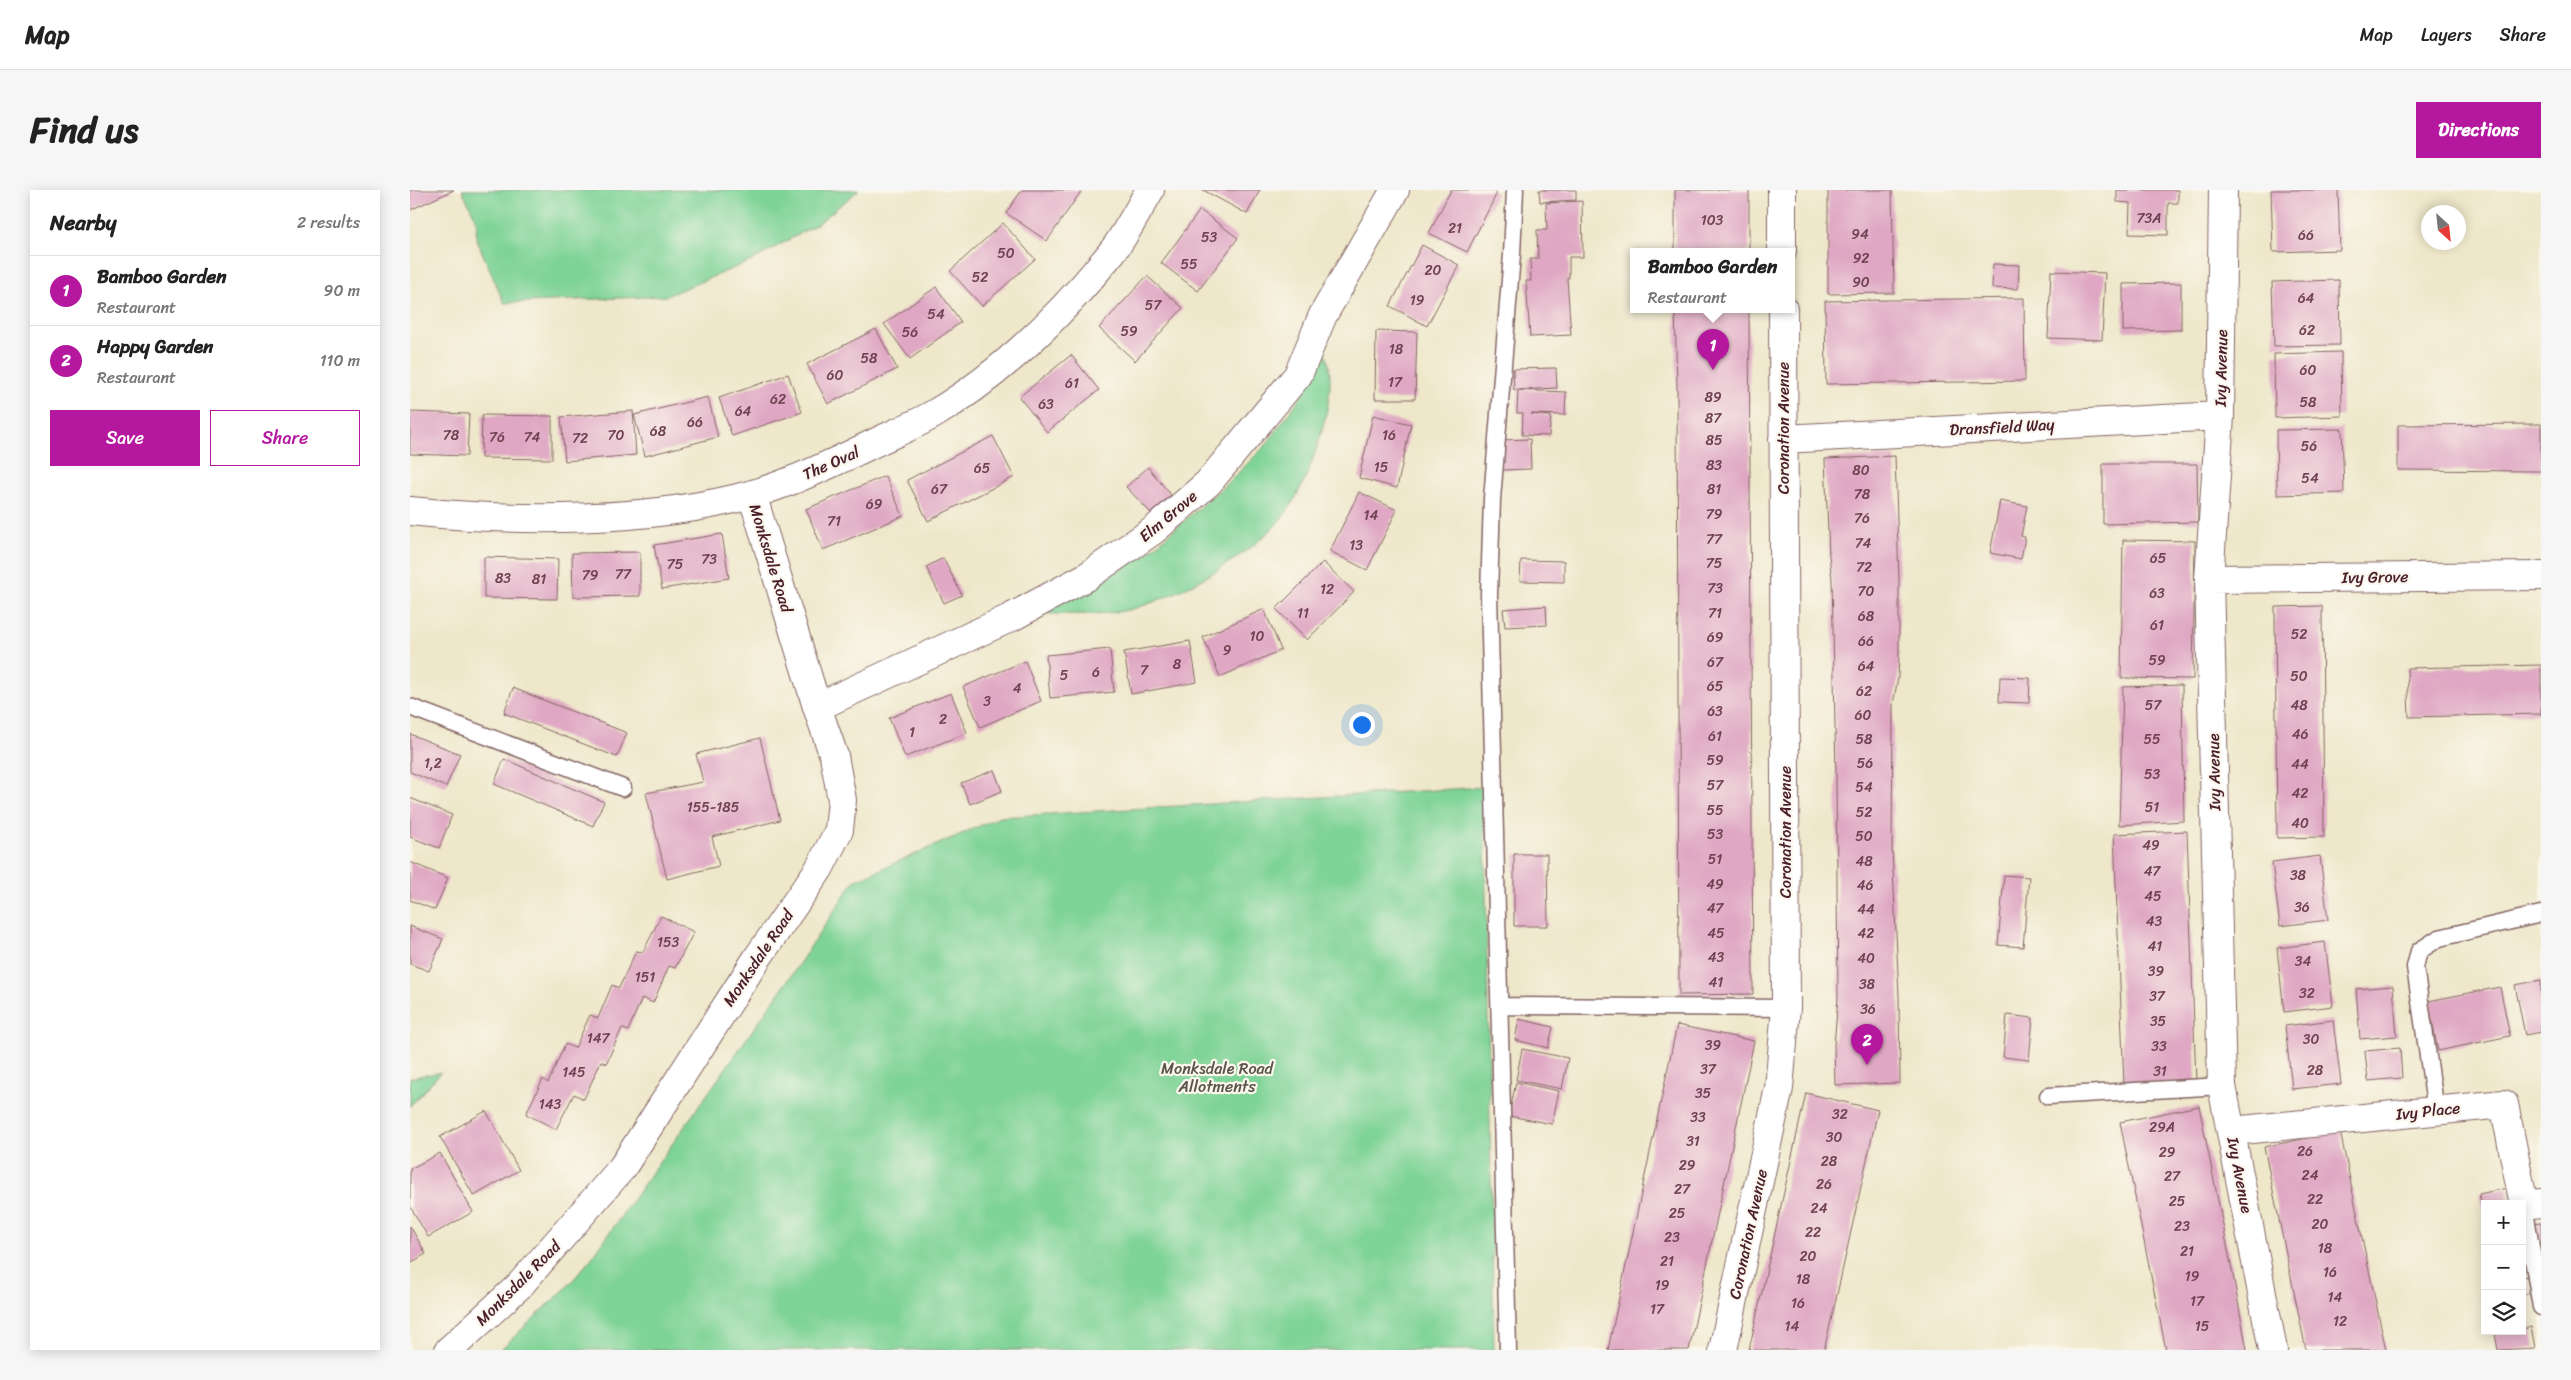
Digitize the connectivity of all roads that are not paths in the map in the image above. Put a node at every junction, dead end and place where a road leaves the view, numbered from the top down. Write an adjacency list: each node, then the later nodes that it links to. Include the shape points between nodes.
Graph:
1 (1150, 190): 10 (street, The Oval, via 1113,251 1056,316 998,368 934,413 811,473)
2 (1395, 190): 15 (street, Elm Grove, via 1323,315 1298,375 1208,483 1154,530 1086,576 1012,617)
3 (1515, 190): 18 (lane, via 1489,595)
4 (1782, 190): 6 (street)
5 (2223, 190): 8 (street, Ivy Avenue)
6 (1782, 248)
7 (1783, 313): 9 (street, Coronation Avenue)
8 (2220, 416): 9 (street, Dransfield Way); 13 (street, Ivy Avenue)
9 (1784, 439): 19 (street, Coronation Avenue)
10 (752, 494): 11 (street, The Oval, via 678,509 590,517 448,515); 15 (street, Monksdale Road)
11 (410, 511)
12 (2541, 576): 13 (street, Ivy Grove)
13 (2209, 579): 20 (street, Ivy Avenue)
14 (410, 706): 16 (lane)
15 (817, 707): 26 (street, Monksdale Road, via 834,756 842,800 839,830 819,869 758,957 622,1168 519,1286)
16 (623, 788)
17 (2541, 914): 22 (lane, via 2439,938 2419,951 2415,967)
18 (1501, 1006): 19 (lane); 27 (lane)
19 (1786, 1008): 28 (street, Coronation Avenue, via 1779,1088)
20 (2222, 1086): 21 (lane); 23 (street, Ivy Avenue)
21 (2048, 1096)
22 (2436, 1111): 23 (street, Ivy Place); 24 (street, Ivy Place, via 2504,1104)
23 (2232, 1131): 29 (street, Ivy Avenue)
24 (2532, 1204): 25 (lane)
25 (2541, 1307)
26 (449, 1350)
27 (1508, 1350)
28 (1723, 1350)
29 (2273, 1350)

